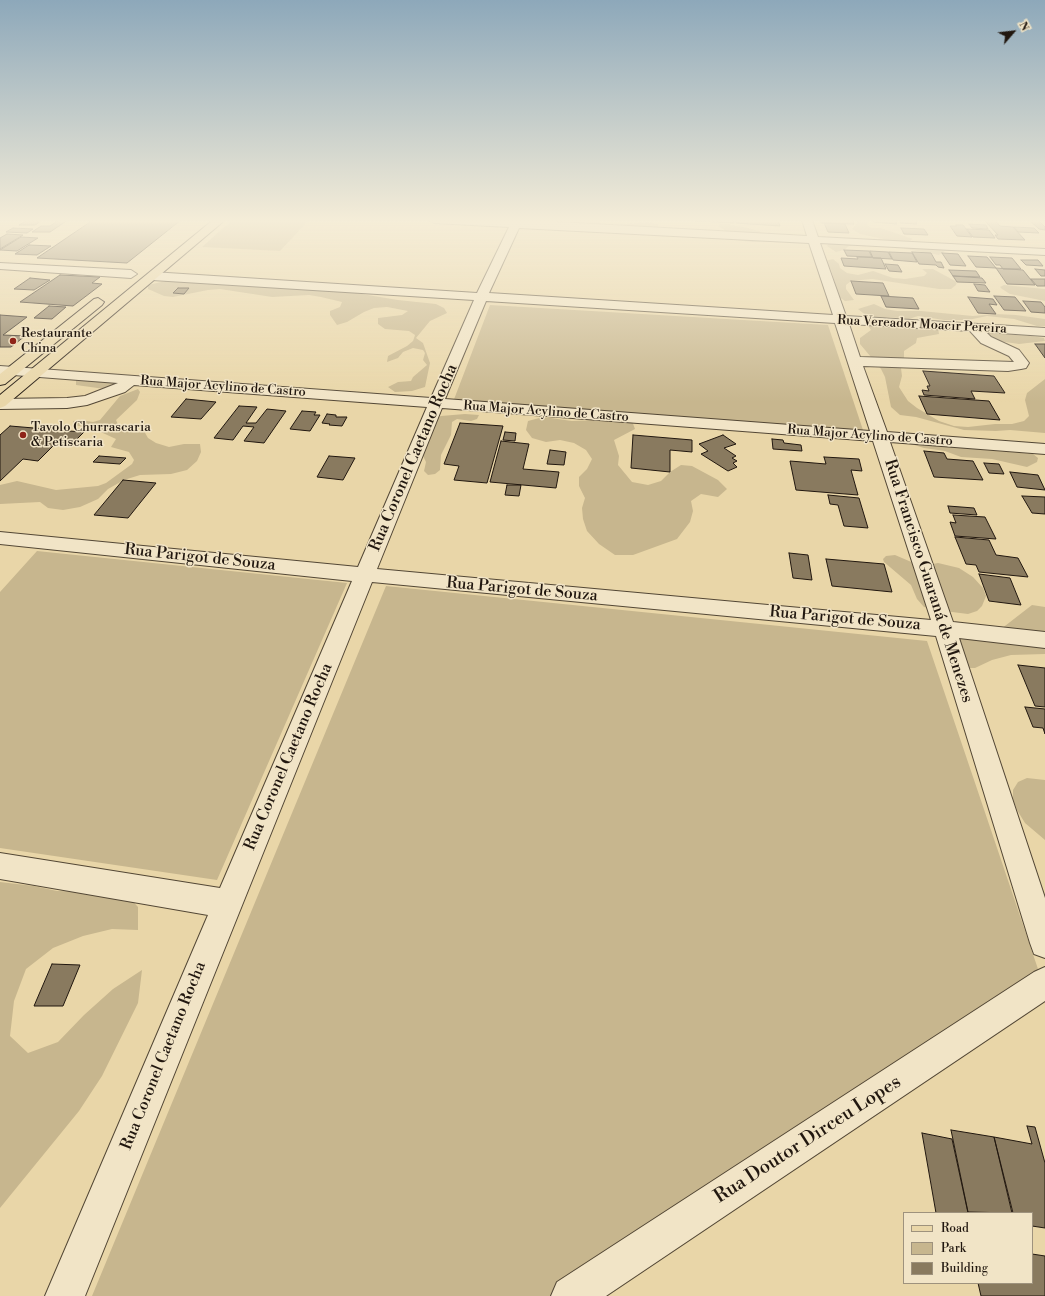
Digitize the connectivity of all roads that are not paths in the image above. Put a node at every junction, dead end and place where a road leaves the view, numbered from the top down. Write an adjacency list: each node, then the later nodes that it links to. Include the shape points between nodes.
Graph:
1 (124, 280): 6 (main road)
2 (147, 280): 14 (main road)
3 (226, 280): 8 (street, Rua Vereador Moacir Pereira)
4 (489, 280): 8 (street, Rua Coronel Caetano Rocha)
5 (828, 280): 9 (street, Rua Francisco Guaraná de Menezes)
6 (120, 284)
7 (108, 293): 13 (main road)
8 (482, 296): 9 (street, Rua Vereador Moacir Pereira); 17 (street, Rua Coronel Caetano Rocha)
9 (840, 320): 10 (street, Rua Vereador Moacir Pereira); 12 (street, Rua Francisco Guaraná de Menezes)
10 (974, 328): 11 (street, Rua Vereador Moacir Pereira); 12 (street, via 986,340 1014,353 1022,365 1008,367)
11 (1045, 332)
12 (854, 361): 19 (street, Rua Francisco Guaraná de Menezes)
13 (6, 371): 14 (street, Rua Major Acylino de Castro); 16 (main road)
14 (37, 372): 15 (street, Rua Major Acylino de Castro); 18 (main road)
15 (131, 380): 17 (street, Rua Major Acylino de Castro); 18 (street, via 120,388 87,400 67,403)
16 (0, 381)
17 (436, 403): 19 (street, Rua Major Acylino de Castro); 22 (street, Rua Coronel Caetano Rocha)
18 (0, 404)
19 (881, 437): 20 (street, Rua Major Acylino de Castro); 23 (street, Rua Francisco Guaraná de Menezes)
20 (1045, 449)
21 (0, 538): 22 (street, Rua Parigot de Souza)
22 (365, 575): 23 (street, Rua Parigot de Souza); 26 (street, Rua Coronel Caetano Rocha)
23 (945, 629): 24 (street, Rua Parigot de Souza); 27 (street, Rua Francisco Guaraná de Menezes)
24 (1045, 640)
25 (0, 866): 26 (street)
26 (227, 904): 29 (street, Rua Coronel Caetano Rocha)
27 (1045, 943)
28 (1045, 983): 30 (street, Rua Doutor Dirceu Lopes)
29 (65, 1296)
30 (570, 1296)

